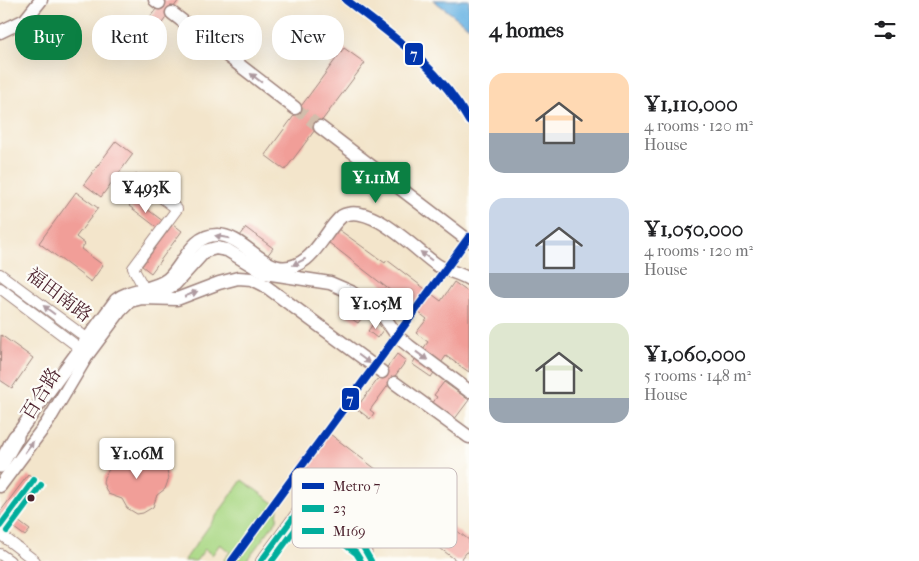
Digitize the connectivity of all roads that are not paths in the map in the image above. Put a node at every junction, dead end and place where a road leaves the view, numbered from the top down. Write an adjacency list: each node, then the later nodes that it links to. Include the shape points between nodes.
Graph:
1 (41, 0): 3 (main road, via 25,20)
2 (172, 13): 4 (main road, one-way to 2)
3 (0, 32)
4 (295, 108)
5 (320, 127): 7 (main road)
6 (138, 180): 11 (street, via 178,208 134,268)
7 (469, 241)
8 (0, 274): 12 (street, 福田南路, one-way to 8)
9 (469, 279): 11 (main road, one-way to 11, via 440,266 372,217 352,212 340,218 313,252 295,265 285,267 272,266 230,238 210,236 198,241 167,280)
10 (1, 291): 12 (street, 福田南路)
11 (147, 294): 12 (main road, via 132,291 116,300); 13 (main road, one-way to 13, via 177,299 238,278 258,281); 15 (main road, one-way to 15, via 175,284 205,251 227,250 265,273 330,283 351,292 382,314 404,343)
12 (88, 347): 16 (main road, 百合路); 20 (main road, 百合路, one-way to 12, via 47,423)
13 (382, 372)
14 (395, 383): 17 (main road)
15 (469, 391)
16 (16, 437): 18 (main road, 百合路); 19 (highway)
17 (469, 437)
18 (0, 458)
19 (0, 465)
20 (0, 486)
21 (292, 519): 26 (street)
22 (0, 534): 25 (street)
23 (0, 554): 24 (street)
24 (10, 561)
25 (35, 561)
26 (261, 561)

